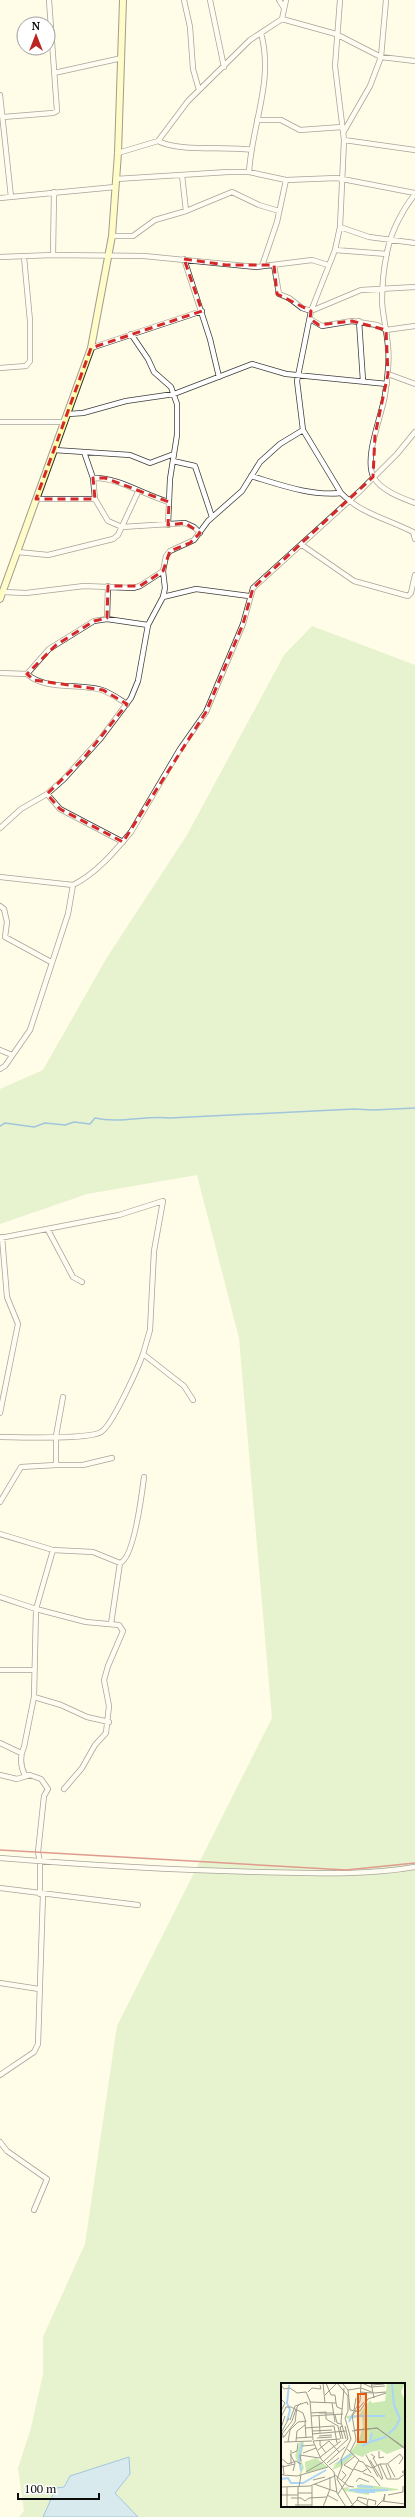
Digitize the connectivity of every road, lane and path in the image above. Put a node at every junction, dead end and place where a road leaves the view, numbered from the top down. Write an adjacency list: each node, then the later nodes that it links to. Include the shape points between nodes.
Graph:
1 (49, 0): 17 (street)
2 (123, 0): 14 (street)
3 (184, 0): 18 (street, via 190,27 193,69)
4 (210, 0): 16 (street)
5 (279, 0): 9 (street)
6 (286, 0): 9 (street)
7 (340, 0): 12 (street)
8 (386, 0): 13 (street)
9 (284, 8): 10 (street)
10 (282, 19): 11 (street); 12 (street)
11 (261, 33): 16 (street, via 250,40); 21 (street, via 267,63)
12 (336, 34): 13 (street); 22 (street, via 335,66)
13 (381, 57): 15 (street); 23 (street, via 370,86)
14 (122, 58): 17 (street); 28 (street)
15 (415, 61)
16 (224, 67): 18 (street)
17 (54, 73): 20 (street, via 58,109 56,113)
18 (200, 90): 25 (street, via 188,101)
19 (0, 95): 20 (street)
20 (3, 117): 37 (street)
21 (257, 120): 22 (street, via 281,120 300,130); 26 (street)
22 (342, 127): 23 (street)
23 (343, 133): 24 (street)
24 (344, 140): 27 (street); 32 (street)
25 (158, 141): 26 (street, via 175,148); 28 (street)
26 (252, 150): 29 (street)
27 (415, 150)
28 (118, 153): 31 (street)
29 (250, 172): 30 (street); 33 (street)
30 (182, 175): 31 (street); 39 (street)
31 (116, 179): 34 (street)
32 (342, 179): 33 (street, via 326,177); 36 (street); 41 (street)
33 (286, 180): 40 (street)
34 (115, 187): 35 (street); 42 (street)
35 (54, 192): 37 (street); 47 (street)
36 (415, 194): 43 (street, via 405,208)
37 (11, 197): 38 (street)
38 (0, 198)
39 (186, 211): 40 (street, via 232,192 259,206); 42 (street, via 155,220 133,236)
40 (279, 211): 54 (street)
41 (340, 227): 43 (street, via 369,237); 45 (street)
42 (112, 236): 48 (street)
43 (390, 240): 44 (street); 46 (street)
44 (415, 243)
45 (335, 250): 46 (street); 52 (street)
46 (387, 254): 56 (street)
47 (53, 256): 48 (street); 50 (street)
48 (110, 256): 51 (street); 64 (street)
49 (0, 257): 50 (street)
50 (24, 257): 65 (street, via 30,321 30,360 26,366)
51 (184, 259): 54 (street, via 226,265); 57 (street)
52 (328, 264): 53 (street, via 312,260); 58 (street)
53 (274, 265): 54 (street); 58 (street, via 279,294)
54 (262, 266)
55 (415, 287): 56 (street)
56 (382, 289): 58 (street, via 371,288 350,294); 62 (street)
57 (202, 311): 63 (street); 68 (street)
58 (311, 311): 59 (street)
59 (310, 319): 60 (street, via 322,326); 67 (street)
60 (359, 321): 62 (street); 69 (street)
61 (415, 326): 62 (street)
62 (386, 330): 66 (street)
63 (131, 334): 64 (street); 72 (street, via 154,372 167,383)
64 (91, 348): 73 (street)
65 (0, 368)
66 (388, 374): 70 (street); 71 (street)
67 (298, 375): 68 (street, via 252,364); 69 (street); 76 (street, via 297,387)
68 (218, 377): 72 (street)
69 (363, 382): 70 (street)
70 (387, 384): 84 (street, via 375,435)
71 (415, 384)
72 (174, 394): 73 (street, via 126,401 83,413); 80 (street, via 178,414)
73 (68, 414): 75 (street)
74 (0, 422): 75 (street)
75 (65, 422): 78 (street)
76 (303, 430): 82 (street, via 280,444 260,462); 86 (street)
77 (414, 435): 84 (street)
78 (54, 450): 79 (street); 87 (street)
79 (84, 452): 80 (street, via 130,455 150,464); 83 (street)
80 (174, 454): 81 (street)
81 (173, 461): 90 (street); 92 (street, via 195,466)
82 (251, 476): 86 (street, via 293,489 325,494); 92 (street, via 242,491)
83 (93, 478): 85 (street, via 105,478); 88 (street)
84 (373, 478): 89 (street); 91 (street, via 390,492)
85 (138, 492): 90 (street); 94 (street)
86 (341, 493): 89 (street)
87 (36, 499): 88 (street); 98 (street)
88 (95, 499): 94 (street, via 108,521)
89 (349, 501): 96 (street, via 362,510 413,532); 97 (street)
90 (169, 502): 93 (street)
91 (415, 503)
92 (212, 517): 95 (street)
93 (168, 525): 94 (street); 95 (street, via 185,523)
94 (122, 527): 98 (street, via 118,535 106,542 48,555)
95 (200, 533): 99 (street, via 190,543 170,551 166,556)
96 (415, 539)
97 (302, 545): 100 (street, via 354,581 393,594 408,596); 103 (street, via 259,582)
98 (18, 552): 102 (street)
99 (163, 571): 101 (street, via 140,586); 104 (street)
100 (415, 575)
101 (108, 586): 102 (street); 106 (street)
102 (3, 592): 105 (street)
103 (249, 596): 104 (street, via 196,589); 113 (street, via 243,624 206,712 180,749)
104 (163, 597): 107 (street)
105 (0, 599)
106 (107, 619): 107 (street); 109 (street, via 94,621 56,645)
107 (148, 625): 110 (street, via 138,681)
108 (0, 673): 109 (street)
109 (27, 674): 110 (street, via 34,680 49,684 103,690)
110 (127, 704): 111 (street, via 84,758)
111 (47, 794): 112 (street, via 32,801); 113 (street, via 60,809)
112 (0, 828)
113 (123, 842): 115 (street, via 83,880)
114 (0, 877): 115 (street)
115 (74, 885): 117 (street, via 68,914)
116 (0, 906): 117 (street, via 4,909 7,922 5,938)
117 (51, 962): 119 (street, via 30,1030)
118 (0, 1050): 119 (street)
119 (12, 1055): 120 (street)
120 (0, 1069)
121 (48, 1230): 122 (street); 123 (street, via 73,1277); 124 (street, via 119,1215 163,1201 154,1252 150,1330)
122 (1, 1238): 127 (street, via 7,1297 18,1324)
123 (82, 1282)
124 (143, 1354): 126 (street, via 184,1386); 129 (street, via 106,1428 90,1437)
125 (62, 1397): 129 (street)
126 (193, 1400)
127 (0, 1413)
128 (0, 1436): 129 (street)
129 (56, 1436): 131 (street)
130 (112, 1458): 131 (street, via 83,1465)
131 (56, 1465): 133 (street, via 21,1467)
132 (144, 1478): 136 (street, via 127,1557)
133 (0, 1502)
134 (0, 1534): 135 (street)
135 (53, 1550): 136 (street, via 93,1552); 138 (street)
136 (120, 1563): 139 (street)
137 (0, 1597): 138 (street)
138 (36, 1609): 139 (street, via 86,1622); 141 (street)
139 (111, 1624): 143 (street, via 119,1625 123,1632 104,1680 109,1697)
140 (0, 1670): 141 (street)
141 (33, 1670): 142 (street)
142 (34, 1697): 143 (street, via 61,1705 87,1717); 145 (street)
143 (109, 1722): 148 (street, via 105,1737 95,1745 82,1768)
144 (0, 1743): 145 (street)
145 (21, 1753): 147 (street, via 22,1771 25,1775)
146 (0, 1775): 147 (street, via 17,1779)
147 (30, 1775): 150 (street, via 41,1779 48,1789 44,1796 41,1818 38,1852)
148 (64, 1789)
149 (0, 1858): 150 (street)
150 (40, 1862): 151 (street, via 317,1874 388,1872); 153 (street)
151 (415, 1867)
152 (0, 1888): 153 (street)
153 (42, 1894): 154 (street); 156 (street)
154 (138, 1905)
155 (0, 1983): 156 (street)
156 (39, 1989): 157 (street, via 37,2049)
157 (0, 2075)
158 (0, 2142): 159 (street, via 7,2151 47,2179)
159 (34, 2210)

